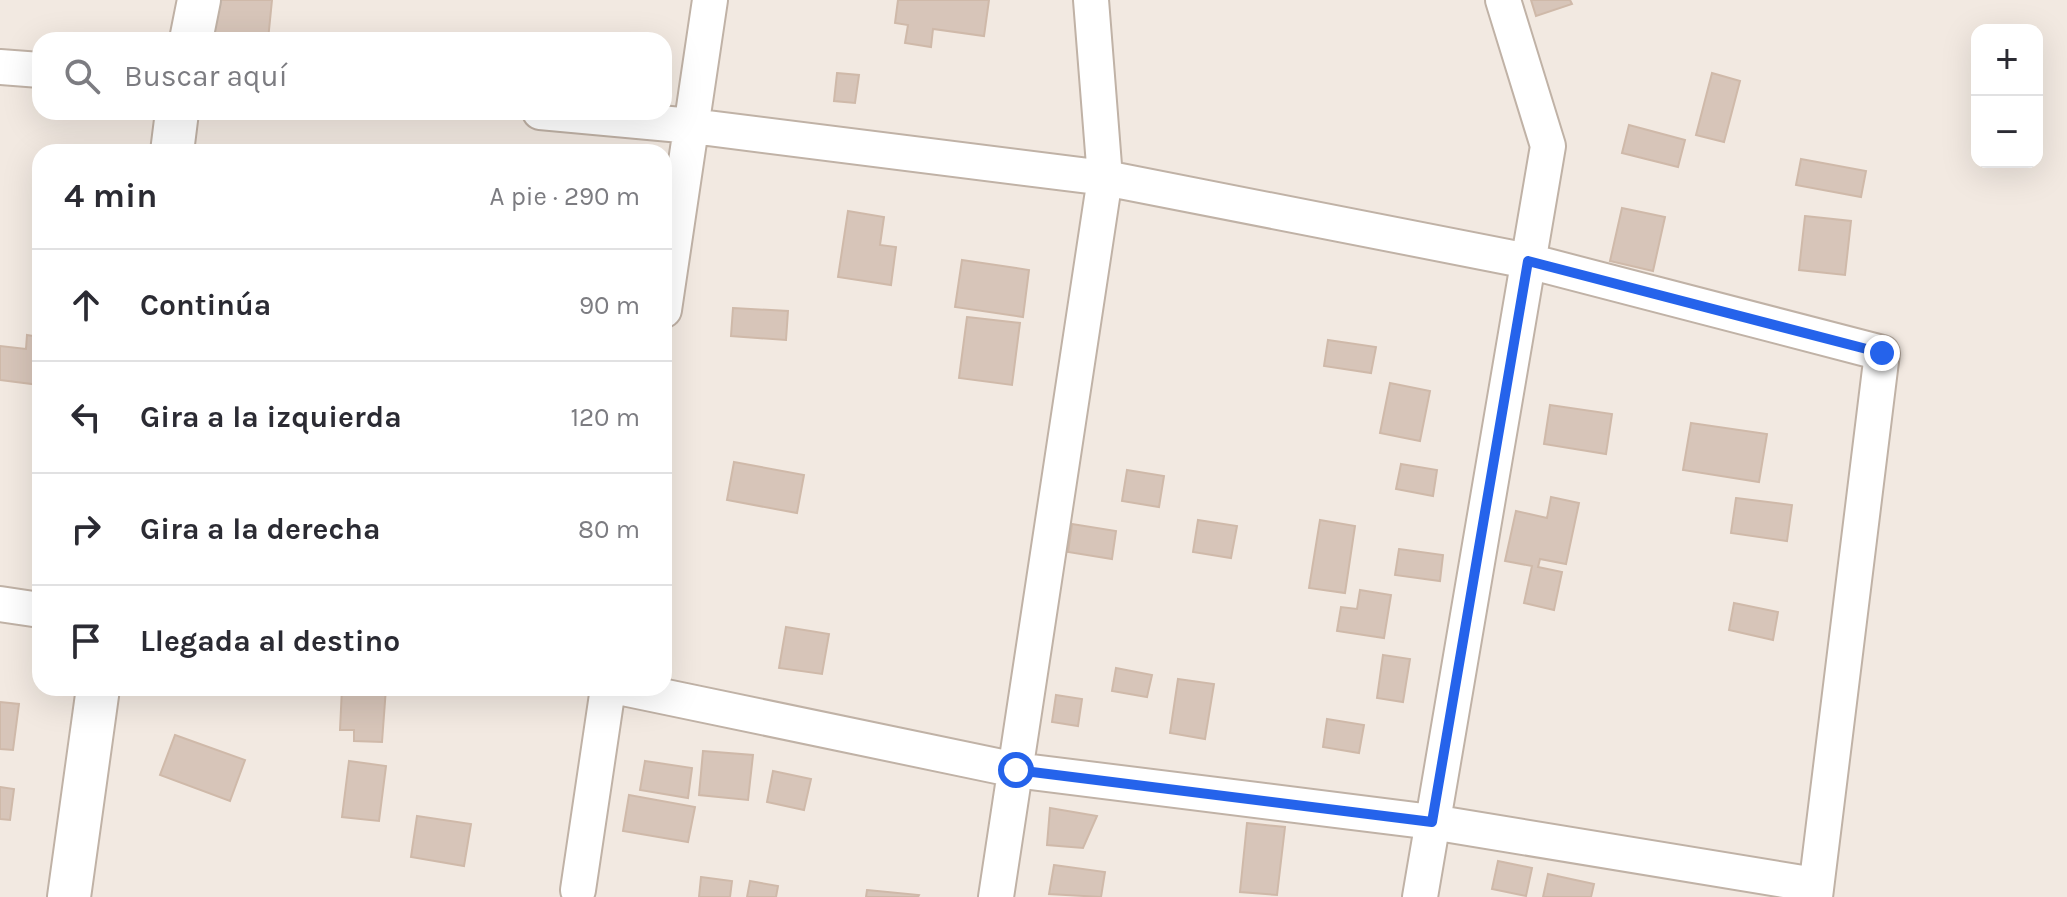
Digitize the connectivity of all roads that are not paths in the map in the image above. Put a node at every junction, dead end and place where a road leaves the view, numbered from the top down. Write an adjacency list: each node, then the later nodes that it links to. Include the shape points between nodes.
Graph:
1 (199, 0): 5 (street)
2 (710, 0): 10 (street)
3 (1091, 0): 12 (street)
4 (1503, 0): 14 (street, via 1548,146)
5 (193, 32)
6 (0, 67): 7 (street)
7 (32, 69)
8 (176, 120): 11 (street)
9 (627, 120): 10 (street)
10 (692, 126): 12 (street); 13 (street)
11 (173, 144)
12 (1105, 178): 14 (street); 20 (street)
13 (672, 257)
14 (1528, 261): 21 (street); 23 (street, via 1882,353)
15 (0, 604): 16 (street)
16 (32, 609)
17 (97, 696): 24 (street)
18 (607, 696): 22 (street)
19 (661, 696): 20 (street)
20 (1016, 770): 21 (street); 25 (street)
21 (1432, 822): 23 (street); 26 (street)
22 (578, 890)
23 (1815, 891)
24 (69, 897)
25 (996, 897)
26 (1420, 897)

